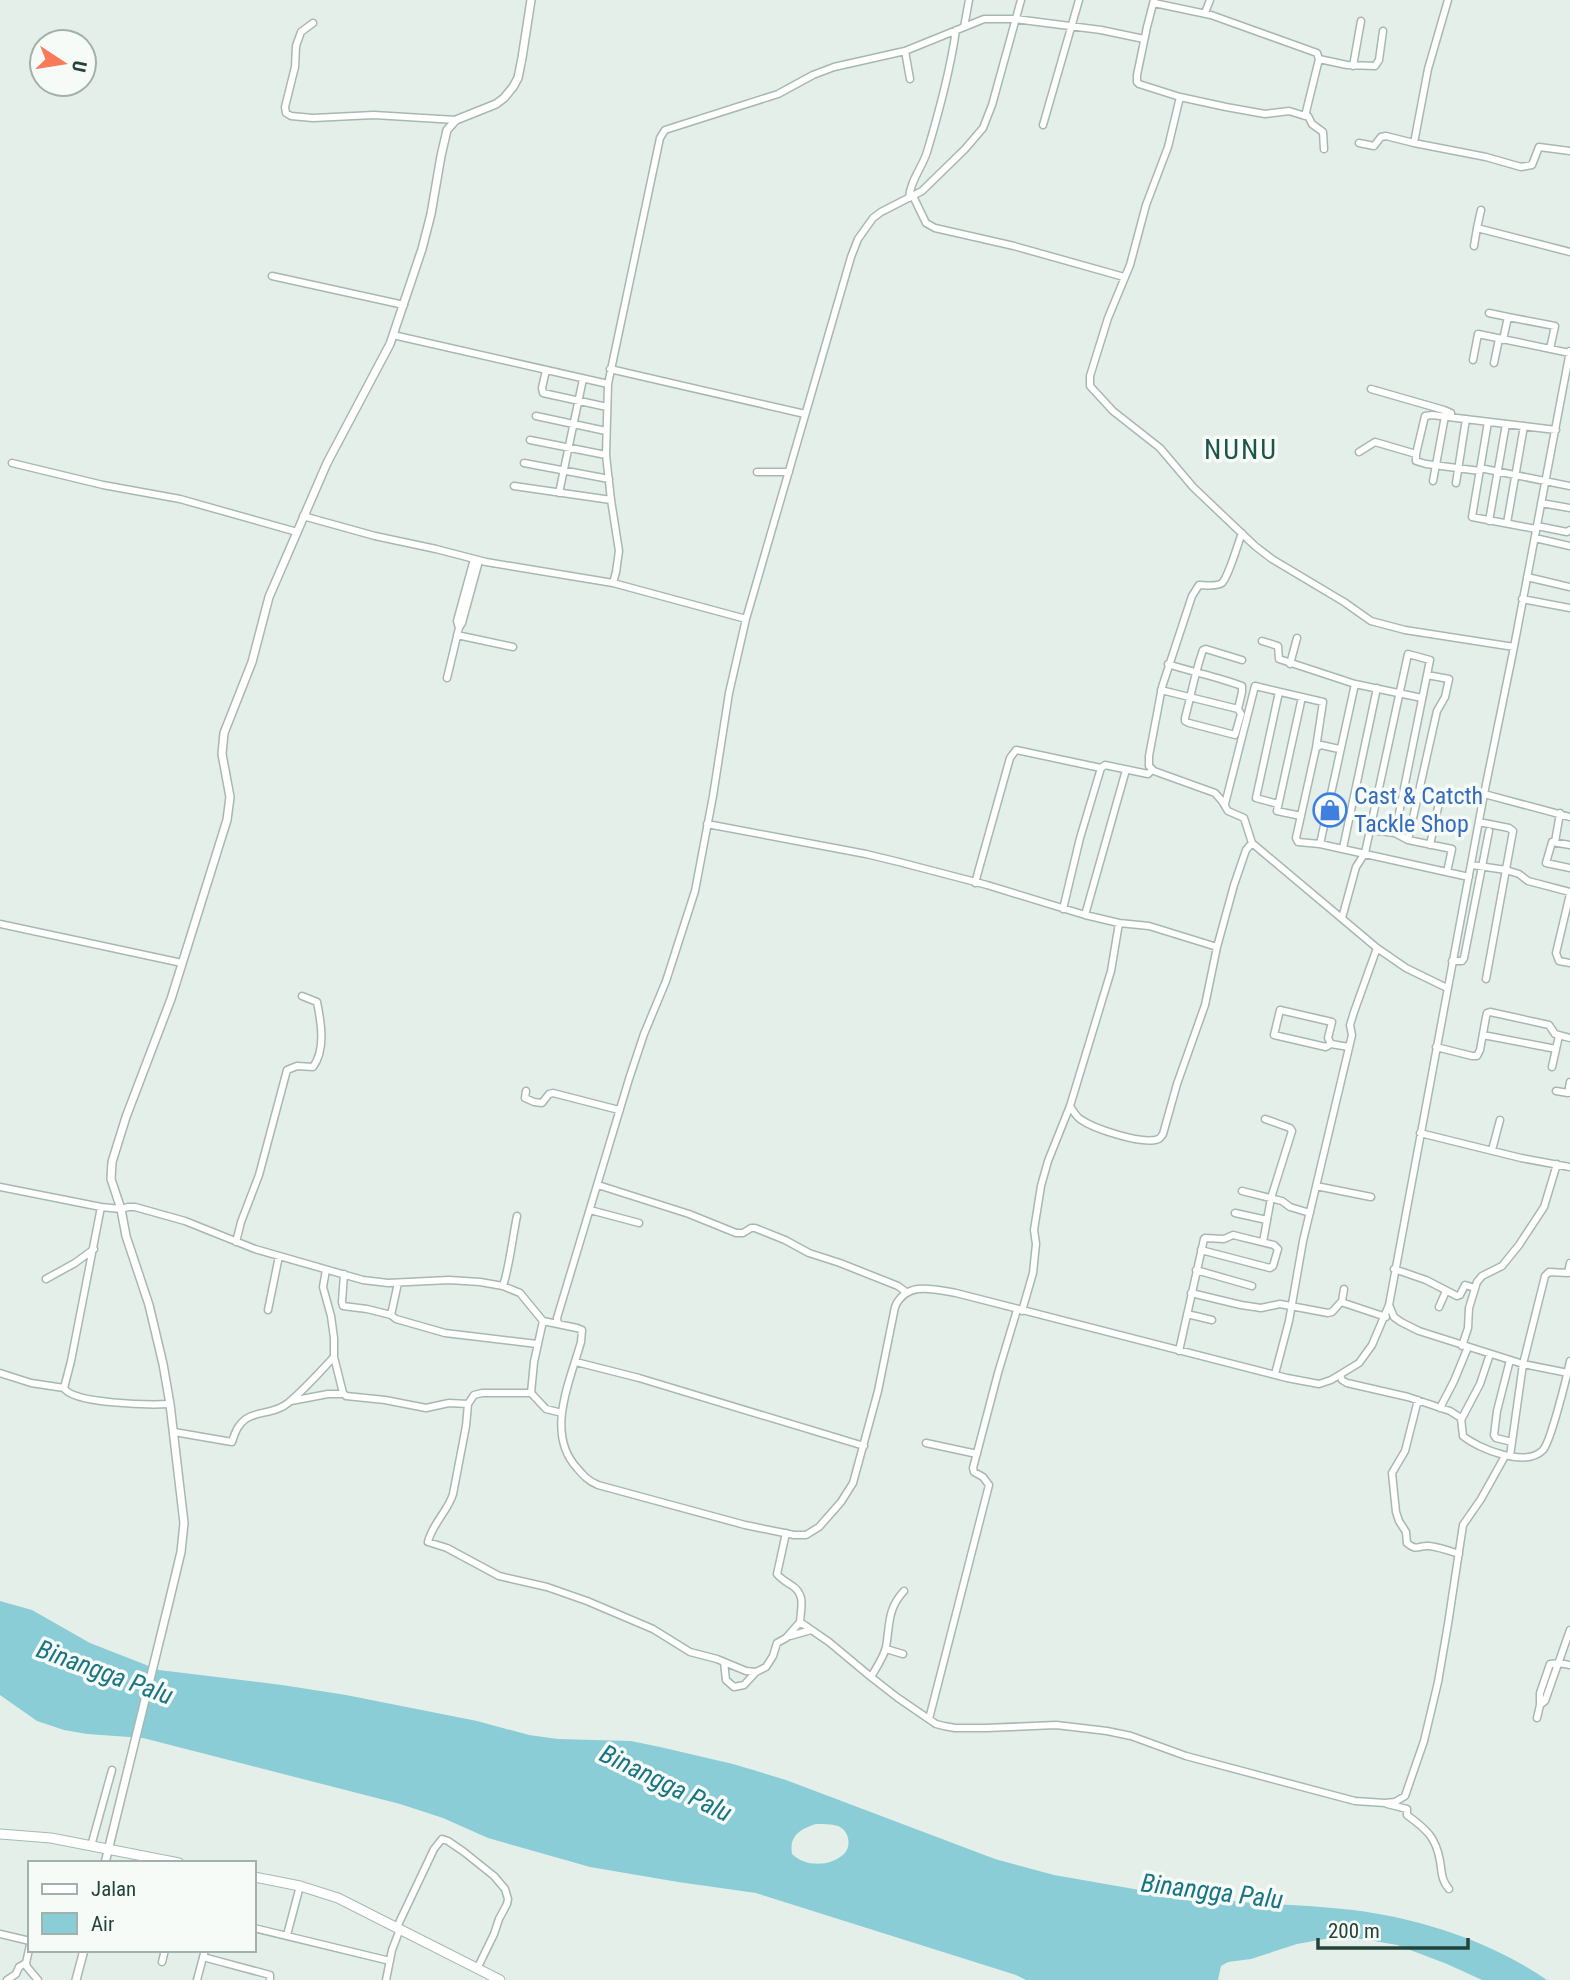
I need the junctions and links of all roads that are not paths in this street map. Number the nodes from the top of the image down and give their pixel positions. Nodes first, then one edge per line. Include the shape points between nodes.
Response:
1 (531, 0) edge
2 (970, 0) edge
3 (1021, 0) edge
4 (1079, 0) edge
5 (1210, 0) edge
6 (1448, 0) edge
7 (1154, 1) edge
8 (1205, 13) junction
9 (1015, 19) junction
10 (1361, 21) dead end
11 (313, 23) dead end
12 (1072, 26) junction
13 (960, 29) junction
14 (1383, 31) dead end
15 (1144, 39) junction
16 (905, 51) junction
17 (1318, 59) junction
18 (1353, 66) junction
19 (910, 79) dead end
20 (1180, 97) junction
21 (1305, 116) junction
22 (456, 121) junction
23 (1043, 125) dead end
24 (1414, 143) junction
25 (1359, 144) dead end
26 (1324, 149) dead end
27 (1570, 151) edge
28 (911, 197) junction
29 (1481, 210) dead end
30 (1477, 228) junction
31 (1474, 246) dead end
32 (1570, 253) edge
33 (272, 276) dead end
34 (1124, 277) junction
35 (404, 305) junction
36 (1489, 313) dead end
37 (1508, 317) junction
38 (393, 335) junction
39 (1501, 339) junction
40 (1550, 349) junction
41 (1570, 352) edge
42 (1473, 360) dead end
43 (1494, 363) dead end
44 (610, 369) junction
45 (546, 370) junction
46 (583, 379) junction
47 (608, 384) junction
48 (1371, 389) dead end
49 (578, 401) junction
50 (607, 407) junction
51 (805, 414) junction
52 (537, 416) dead end
53 (1448, 417) junction
54 (1466, 419) junction
55 (1488, 422) junction
56 (573, 424) junction
57 (1506, 424) junction
58 (1524, 426) junction
59 (606, 430) junction
60 (1556, 430) junction
61 (530, 440) dead end
62 (568, 448) junction
63 (1359, 452) dead end
64 (1416, 454) junction
65 (606, 455) junction
66 (12, 463) dead end
67 (524, 463) dead end
68 (1437, 466) junction
69 (1459, 468) junction
70 (1480, 470) junction
71 (564, 471) junction
72 (1498, 471) junction
73 (757, 472) dead end
74 (789, 472) junction
75 (1516, 474) junction
76 (609, 479) junction
77 (1546, 480) junction
78 (1433, 481) dead end
79 (1456, 484) dead end
80 (513, 486) dead end
81 (1570, 486) edge
82 (559, 493) junction
83 (611, 500) junction
84 (1541, 503) junction
85 (1570, 508) edge
86 (303, 516) junction
87 (1489, 520) junction
88 (1507, 523) junction
89 (1537, 527) junction
90 (1570, 530) edge
91 (297, 532) junction
92 (1242, 533) junction
93 (1535, 538) junction
94 (1570, 545) edge
95 (476, 560) junction
96 (1527, 577) junction
97 (613, 583) junction
98 (1570, 587) edge
99 (1522, 599) junction
100 (1570, 608) edge
101 (746, 619) junction
102 (458, 631) junction
103 (1297, 638) dead end
104 (1262, 641) dead end
105 (513, 647) dead end
106 (1514, 648) junction
107 (1242, 660) dead end
108 (1168, 664) junction
109 (1290, 664) junction
110 (1197, 673) junction
111 (1427, 675) junction
112 (447, 678) dead end
113 (1355, 684) junction
114 (1377, 688) junction
115 (1161, 690) junction
116 (1279, 692) junction
117 (1399, 693) junction
118 (1190, 697) junction
119 (1302, 697) junction
120 (1445, 697) junction
121 (1422, 698) junction
122 (1455, 699) dead end
123 (1238, 709) junction
124 (1316, 748) junction
125 (1339, 749) junction
126 (1101, 768) junction
127 (1126, 770) junction
128 (1152, 770) junction
129 (1484, 794) junction
130 (1440, 798) dead end
131 (1278, 804) junction
132 (1225, 806) junction
133 (1560, 814) junction
134 (1301, 816) junction
135 (1570, 817) edge
136 (1479, 822) junction
137 (707, 824) junction
138 (1370, 830) junction
139 (1489, 831) dead end
140 (1395, 833) junction
141 (1408, 840) junction
142 (1555, 842) junction
143 (1252, 843) junction
144 (1320, 844) junction
145 (1430, 845) junction
146 (1570, 845) edge
147 (1343, 848) junction
148 (1365, 853) junction
149 (1472, 865) junction
150 (1481, 866) junction
151 (1570, 868) edge
152 (1506, 870) junction
153 (1447, 872) junction
154 (1469, 877) junction
155 (975, 883) junction
156 (1570, 893) edge
157 (1063, 909) junction
158 (1085, 915) junction
159 (1342, 918) junction
160 (1119, 923) junction
161 (0, 924) edge
162 (1217, 947) junction
163 (1377, 948) junction
164 (1452, 961) junction
165 (182, 963) junction
166 (1570, 963) edge
167 (1486, 979) dead end
168 (1447, 988) junction
169 (302, 996) dead end
170 (1483, 1034) junction
171 (1559, 1036) junction
172 (1570, 1038) edge
173 (1331, 1044) junction
174 (1349, 1047) junction
175 (1436, 1047) junction
176 (1556, 1049) junction
177 (1552, 1067) dead end
178 (1570, 1082) edge
179 (526, 1091) dead end
180 (1556, 1091) dead end
181 (1569, 1093) edge
182 (1070, 1106) junction
183 (620, 1110) junction
184 (1265, 1119) dead end
185 (1500, 1119) dead end
186 (1420, 1133) junction
187 (1492, 1150) junction
188 (1557, 1164) junction
189 (1570, 1167) edge
190 (598, 1185) junction
191 (0, 1186) edge
192 (1316, 1186) junction
193 (1242, 1191) dead end
194 (1371, 1197) dead end
195 (1271, 1198) junction
196 (101, 1207) junction
197 (121, 1209) junction
198 (590, 1210) junction
199 (1235, 1213) dead end
200 (1310, 1213) junction
201 (517, 1216) dead end
202 (1266, 1220) junction
203 (639, 1223) dead end
204 (236, 1242) junction
205 (1263, 1242) junction
206 (94, 1249) junction
207 (1201, 1250) junction
208 (279, 1256) junction
209 (1570, 1263) edge
210 (1394, 1269) junction
211 (326, 1270) junction
212 (1196, 1270) junction
213 (344, 1275) junction
214 (46, 1279) dead end
215 (398, 1283) junction
216 (503, 1286) junction
217 (1252, 1286) dead end
218 (1475, 1288) junction
219 (1344, 1289) dead end
220 (1446, 1291) junction
221 (906, 1292) junction
222 (1191, 1293) junction
223 (1342, 1301) junction
224 (1389, 1305) junction
225 (1291, 1306) junction
226 (1439, 1307) dead end
227 (268, 1310) dead end
228 (1020, 1310) junction
229 (1187, 1314) junction
230 (391, 1315) junction
231 (1384, 1316) junction
232 (1212, 1320) dead end
233 (543, 1321) junction
234 (1401, 1322) junction
235 (558, 1324) junction
236 (537, 1344) junction
237 (1465, 1346) junction
238 (1179, 1351) junction
239 (1490, 1354) junction
240 (334, 1356) junction
241 (1510, 1360) junction
242 (1570, 1361) edge
243 (576, 1362) junction
244 (1523, 1364) junction
245 (0, 1373) edge
246 (1569, 1373) edge
247 (1275, 1374) junction
248 (1340, 1375) junction
249 (64, 1388) junction
250 (531, 1393) junction
251 (343, 1394) junction
252 (1418, 1400) junction
253 (291, 1401) junction
254 (468, 1404) junction
255 (170, 1405) junction
256 (1440, 1408) junction
257 (562, 1413) junction
258 (1461, 1420) junction
259 (174, 1432) junction
260 (1512, 1442) junction
261 (926, 1443) dead end
262 (864, 1446) junction
263 (977, 1454) junction
264 (1508, 1456) junction
265 (786, 1533) junction
266 (1459, 1554) junction
267 (904, 1591) dead end
268 (800, 1622) junction
269 (811, 1630) junction
270 (1570, 1630) edge
271 (786, 1638) junction
272 (1568, 1639) edge
273 (886, 1649) junction
274 (903, 1654) dead end
275 (724, 1662) junction
276 (1559, 1663) junction
277 (1570, 1665) edge
278 (756, 1672) junction
279 (871, 1677) junction
280 (1537, 1718) dead end
281 (929, 1719) junction
282 (112, 1770) dead end
283 (1385, 1803) junction
284 (0, 1834) edge
285 (91, 1846) junction
286 (108, 1849) junction
287 (105, 1861) edge
288 (169, 1861) edge
289 (256, 1877) edge
290 (300, 1886) junction
291 (1449, 1889) dead end
292 (256, 1928) edge
293 (398, 1928) junction
294 (0, 1934) edge
295 (287, 1934) junction
296 (28, 1942) edge
297 (28, 1952) edge
298 (83, 1952) edge
299 (164, 1952) edge
300 (204, 1954) edge
301 (390, 1961) junction
302 (162, 1962) dead end
303 (26, 1963) junction
304 (477, 1969) junction
305 (7, 1980) edge
306 (37, 1980) edge
307 (76, 1980) edge
308 (197, 1980) edge
309 (270, 1980) edge
310 (386, 1980) edge
311 (500, 1980) edge

1 - 22 street via 513,87 496,104
2 - 13 street
3 - 9 street
4 - 12 street
5 - 8 street
6 - 24 street via 1431,56
7 - 8 street
7 - 15 street
8 - 17 street via 1315,52
9 - 12 street
9 - 13 street via 984,19
9 - 28 street via 983,128 933,181
10 - 18 street
11 - 22 street via 300,32 286,113 313,118 374,115
12 - 15 street
12 - 23 street
13 - 16 street
13 - 28 street
14 - 18 street via 1377,64
15 - 20 street via 1137,82
16 - 19 street
16 - 44 street via 834,68 778,94 665,130
17 - 18 street
17 - 21 street
20 - 21 street via 1256,113 1289,111
20 - 34 street
21 - 26 street via 1323,132
22 - 35 street via 444,138 431,214
24 - 25 street via 1386,136 1374,146
24 - 27 street via 1521,167 1532,165 1539,147
28 - 34 street via 930,226
28 - 51 street via 873,218 858,239
29 - 30 street
30 - 31 street
30 - 32 street
33 - 35 street
34 - 92 street via 1090,386 1160,448
35 - 38 street
36 - 37 street
37 - 39 street
37 - 40 street via 1555,326
38 - 45 street
38 - 86 street
39 - 40 street
39 - 42 street via 1478,334
39 - 43 street
40 - 41 street
41 - 60 street
44 - 47 street
44 - 51 street
45 - 46 street
45 - 49 street via 543,393
46 - 47 street
46 - 49 street
47 - 50 street
48 - 53 street via 1444,410 1451,413
49 - 50 street
49 - 56 street
50 - 59 street
51 - 74 street
52 - 56 street
53 - 54 street
53 - 64 street via 1424,418
53 - 68 street
54 - 55 street
54 - 69 street
55 - 57 street
55 - 70 street
56 - 59 street
56 - 62 street
57 - 58 street
57 - 72 street
58 - 60 street
58 - 75 street
59 - 65 street
60 - 77 street
61 - 62 street
62 - 65 street
62 - 71 street
63 - 64 street via 1375,442
64 - 68 street via 1418,462
65 - 76 street
66 - 91 street via 180,499
67 - 71 street
68 - 69 street
68 - 78 street
69 - 70 street
69 - 79 street
70 - 72 street
70 - 87 street via 1472,516
71 - 76 street
71 - 82 street
72 - 75 street
72 - 87 street
73 - 74 street
74 - 101 street
75 - 77 street
75 - 88 street
76 - 83 street
77 - 81 street
77 - 84 street
80 - 82 street
82 - 83 street
83 - 97 street via 619,544
84 - 85 street
84 - 89 street
86 - 91 street
86 - 95 street
87 - 88 street
88 - 89 street
89 - 90 street
89 - 93 street
91 - 165 street via 269,597 252,662 224,733 229,808
92 - 106 street via 1272,559 1371,621
92 - 108 street via 1222,583 1196,587
93 - 94 street
93 - 96 street
95 - 97 street
95 - 102 street
96 - 98 street
96 - 99 street
97 - 101 street
99 - 100 street
99 - 106 street
101 - 137 street
102 - 105 street
102 - 112 street
103 - 109 street
104 - 109 street via 1278,646 1279,659
106 - 129 street
107 - 110 street via 1204,649
108 - 110 street
108 - 115 street
109 - 113 street
110 - 118 street
110 - 123 street via 1241,686
111 - 117 street via 1430,660 1408,654
111 - 120 street via 1450,676
111 - 121 street
113 - 114 street
113 - 125 street
114 - 117 street
114 - 147 street
115 - 118 street
115 - 128 street via 1148,761
116 - 119 street
116 - 131 street via 1256,798
116 - 132 street via 1255,686
117 - 121 street
117 - 138 street
118 - 123 street
118 - 123 street via 1186,722 1235,735 1241,714
119 - 124 street via 1324,704
119 - 131 street
120 - 122 street
120 - 141 street via 1437,711
121 - 140 street
124 - 125 street
124 - 134 street
125 - 144 street
126 - 127 street
126 - 155 street via 1016,750
126 - 157 street
127 - 128 street via 1148,774
127 - 158 street
128 - 132 street via 1215,793
129 - 133 street
129 - 136 street
130 - 145 street
131 - 134 street via 1277,811
132 - 143 street via 1244,818
133 - 135 street
133 - 142 street
134 - 144 street via 1296,840
136 - 149 street
136 - 152 street via 1512,830
137 - 155 street via 866,854
137 - 183 street via 687,918
138 - 140 street
138 - 148 street
139 - 150 street
140 - 141 street
141 - 145 street
142 - 146 street
142 - 151 street via 1551,842 1546,863
143 - 159 street
143 - 162 street via 1242,858
144 - 147 street
145 - 153 street via 1452,849
147 - 148 street
148 - 153 street
148 - 159 street via 1356,867
149 - 150 street
149 - 154 street
150 - 152 street
150 - 164 street via 1464,958
152 - 156 street
152 - 167 street
153 - 154 street
154 - 164 street
155 - 157 street
156 - 166 street via 1556,953 1559,961
157 - 158 street
158 - 160 street
159 - 163 street
160 - 162 street via 1149,926
160 - 182 street via 1111,971
161 - 165 street
162 - 182 street via 1205,1005 1161,1137 1151,1141 1113,1134 1084,1122
163 - 168 street
163 - 174 street via 1350,1025
164 - 168 street
165 - 197 street via 111,1162 111,1179
168 - 175 street
169 - 204 street via 317,1002 322,1020 316,1064 287,1070
170 - 171 street via 1490,1012 1549,1025
170 - 175 street via 1475,1056
170 - 176 street
171 - 172 street
171 - 176 street
173 - 173 street via 1274,1035 1280,1010 1332,1022
173 - 174 street
174 - 192 street
175 - 186 street
176 - 177 street
178 - 181 street
179 - 183 street via 525,1098 538,1103 553,1093
180 - 181 street
182 - 228 street via 1041,1186 1033,1273
183 - 190 street
184 - 195 street via 1292,1131
185 - 187 street
186 - 187 street
186 - 210 street
187 - 188 street
188 - 189 street
188 - 218 street via 1544,1207 1519,1245 1507,1262 1482,1276
190 - 198 street
190 - 221 street via 736,1233 759,1230
191 - 196 street
192 - 194 street
192 - 200 street
193 - 195 street
195 - 200 street
195 - 202 street
196 - 197 street
196 - 206 street
197 - 204 street via 135,1207 174,1218
197 - 255 street via 155,1327
198 - 203 street
198 - 235 street
199 - 202 street
200 - 225 street
201 - 216 street
202 - 205 street
204 - 208 street
205 - 207 street via 1206,1237
205 - 207 street via 1277,1247 1272,1268
206 - 214 street
206 - 249 street
207 - 212 street
208 - 211 street
208 - 227 street
209 - 244 street via 1568,1273 1546,1273
210 - 220 street
210 - 224 street
211 - 213 street
211 - 240 street via 323,1294 331,1316
212 - 217 street
212 - 222 street
213 - 215 street
213 - 230 street via 343,1306
215 - 216 street via 449,1280
215 - 230 street
216 - 233 street via 520,1293
218 - 220 street via 1465,1286 1458,1296
218 - 237 street
219 - 223 street
220 - 226 street
221 - 228 street via 936,1289
221 - 262 street via 895,1307
222 - 225 street via 1261,1308
222 - 229 street
223 - 225 street via 1331,1312
223 - 231 street
224 - 231 street
224 - 234 street
225 - 247 street
228 - 238 street
228 - 263 street
229 - 232 street
229 - 238 street
230 - 236 street via 445,1333
231 - 234 street
231 - 248 street via 1366,1355
233 - 235 street
233 - 236 street
234 - 237 street
235 - 243 street via 582,1330
236 - 250 street
237 - 239 street
237 - 256 street
238 - 247 street
239 - 241 street
239 - 258 street
240 - 251 street
240 - 253 street
241 - 244 street
241 - 260 street via 1494,1435
242 - 246 street
243 - 257 street
243 - 262 street
244 - 246 street
244 - 260 street
245 - 249 street
246 - 264 street via 1545,1448 1537,1455
247 - 248 street via 1319,1384
248 - 252 street via 1347,1383
249 - 255 street via 70,1395 92,1399
250 - 254 street via 482,1393
250 - 257 street via 546,1409
251 - 253 street
251 - 254 street via 426,1408
252 - 256 street
252 - 266 street via 1405,1451 1391,1473 1395,1511 1409,1546
253 - 259 street via 245,1419 232,1441
254 - 275 street via 451,1501 428,1542 499,1576 587,1601 653,1629 690,1652
255 - 259 street
256 - 258 street
257 - 265 street via 560,1429 567,1457 591,1482
258 - 264 street via 1464,1438
259 - 286 street via 183,1534
260 - 264 street
261 - 263 street
262 - 265 street via 853,1483 835,1510 810,1533
263 - 281 street via 974,1472 989,1485
264 - 266 street via 1463,1525
265 - 268 street via 777,1574 798,1589
266 - 283 street via 1424,1741 1405,1796
267 - 273 street via 893,1605
268 - 269 street
268 - 271 street
269 - 271 street
269 - 279 street
270 - 272 street
271 - 278 street via 778,1643 766,1667
272 - 276 street
273 - 274 street
273 - 279 street
275 - 278 street
275 - 278 street via 726,1681 734,1687 744,1685
276 - 277 street
276 - 280 street via 1549,1664
279 - 281 street
281 - 283 street via 955,1728 1056,1725 1107,1731 1269,1779 1355,1801
282 - 285 street
283 - 291 street via 1407,1809 1407,1815 1427,1829
284 - 285 main road
285 - 286 main road
286 - 287 street
286 - 288 main road
289 - 290 main road
290 - 293 main road via 338,1898
290 - 295 street
292 - 295 street
293 - 301 street
293 - 304 main road
293 - 304 street via 434,1849 442,1839 448,1841 499,1881 508,1899
294 - 296 street
295 - 301 street
297 - 303 street
298 - 307 street
299 - 302 street
300 - 308 street
300 - 309 street via 270,1975
301 - 310 street
303 - 305 street
303 - 306 street
304 - 311 main road

